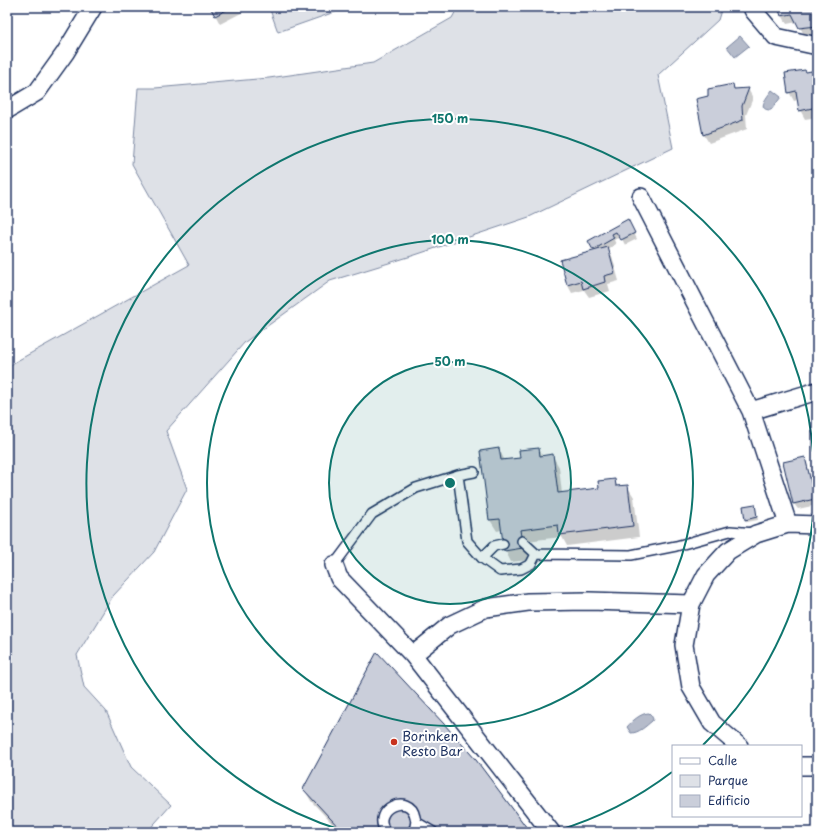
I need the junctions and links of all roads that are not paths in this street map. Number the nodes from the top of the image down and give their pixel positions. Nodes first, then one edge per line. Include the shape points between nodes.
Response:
1 (93, 7) edge
2 (753, 7) edge
3 (817, 45) edge
4 (7, 110) edge
5 (641, 197) dead end
6 (817, 391) edge
7 (751, 411) junction
8 (474, 472) dead end
9 (458, 475) junction
10 (788, 524) junction
11 (817, 525) edge
12 (756, 534) junction
13 (522, 541) dead end
14 (503, 544) dead end
15 (536, 554) junction
16 (482, 558) junction
17 (334, 565) joint
18 (691, 604) junction
19 (413, 655) junction
20 (738, 745) edge
21 (802, 766) edge
22 (817, 766) edge
23 (416, 822) junction
24 (382, 830) edge
25 (547, 831) edge
26 (412, 832) edge
27 (433, 832) edge

1 - 4 street via 37,92
2 - 3 street via 776,37
5 - 7 street
6 - 7 street
7 - 10 street
8 - 9 lane
9 - 16 lane via 467,541
9 - 17 lane via 416,488 372,514
10 - 11 street
10 - 12 street
12 - 15 lane via 730,531 631,555
12 - 18 street via 728,551 706,575
13 - 15 lane
14 - 16 lane via 494,546
15 - 16 lane via 531,564 521,569 500,571
17 - 19 street via 339,578
18 - 19 street via 528,602 486,608 450,625
18 - 20 street via 684,645 691,687 712,723
19 - 25 street
21 - 22 street
23 - 24 lane via 409,807 400,804 385,812
23 - 26 lane
23 - 27 lane

